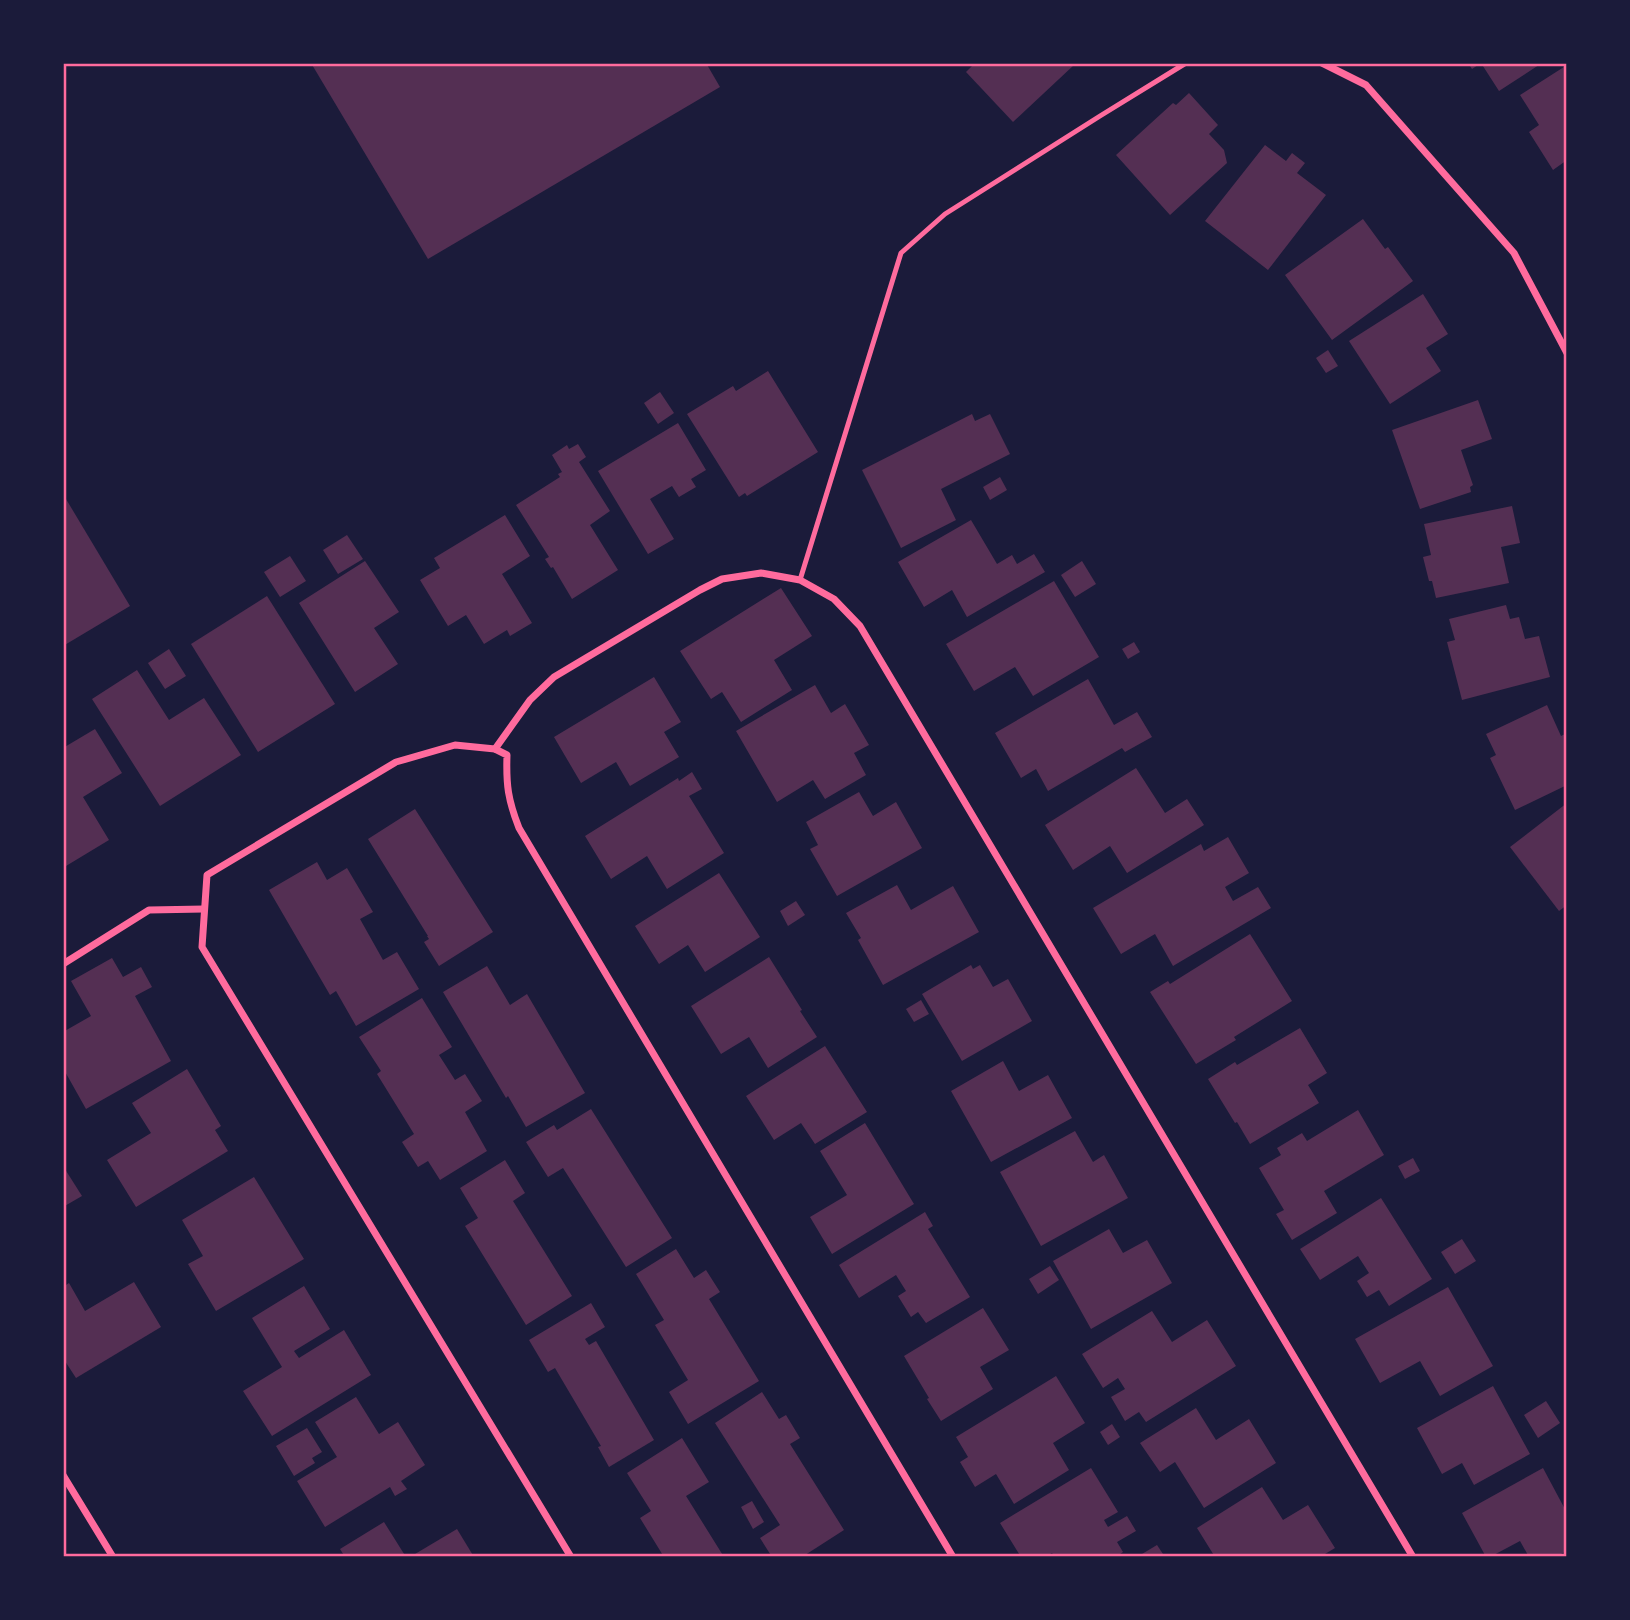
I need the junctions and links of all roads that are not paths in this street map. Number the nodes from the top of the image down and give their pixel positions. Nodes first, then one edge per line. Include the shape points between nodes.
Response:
1 (1186, 63) edge
2 (1322, 63) edge
3 (1567, 353) edge
4 (800, 580) junction
5 (495, 749) junction
6 (204, 909) junction
7 (63, 964) edge
8 (63, 1475) edge
9 (113, 1557) edge
10 (571, 1557) edge
11 (953, 1557) edge
12 (1413, 1557) edge

1 - 4 lane via 945,214 901,253
2 - 3 street via 1366,85 1514,253
4 - 5 street via 761,573 722,579 700,590 554,677 530,700
4 - 12 street via 834,599 860,626
5 - 6 street via 455,745 396,762 207,875
5 - 11 street via 507,755 506,782 519,828
6 - 7 street via 149,910
6 - 10 street via 202,947
8 - 9 street

